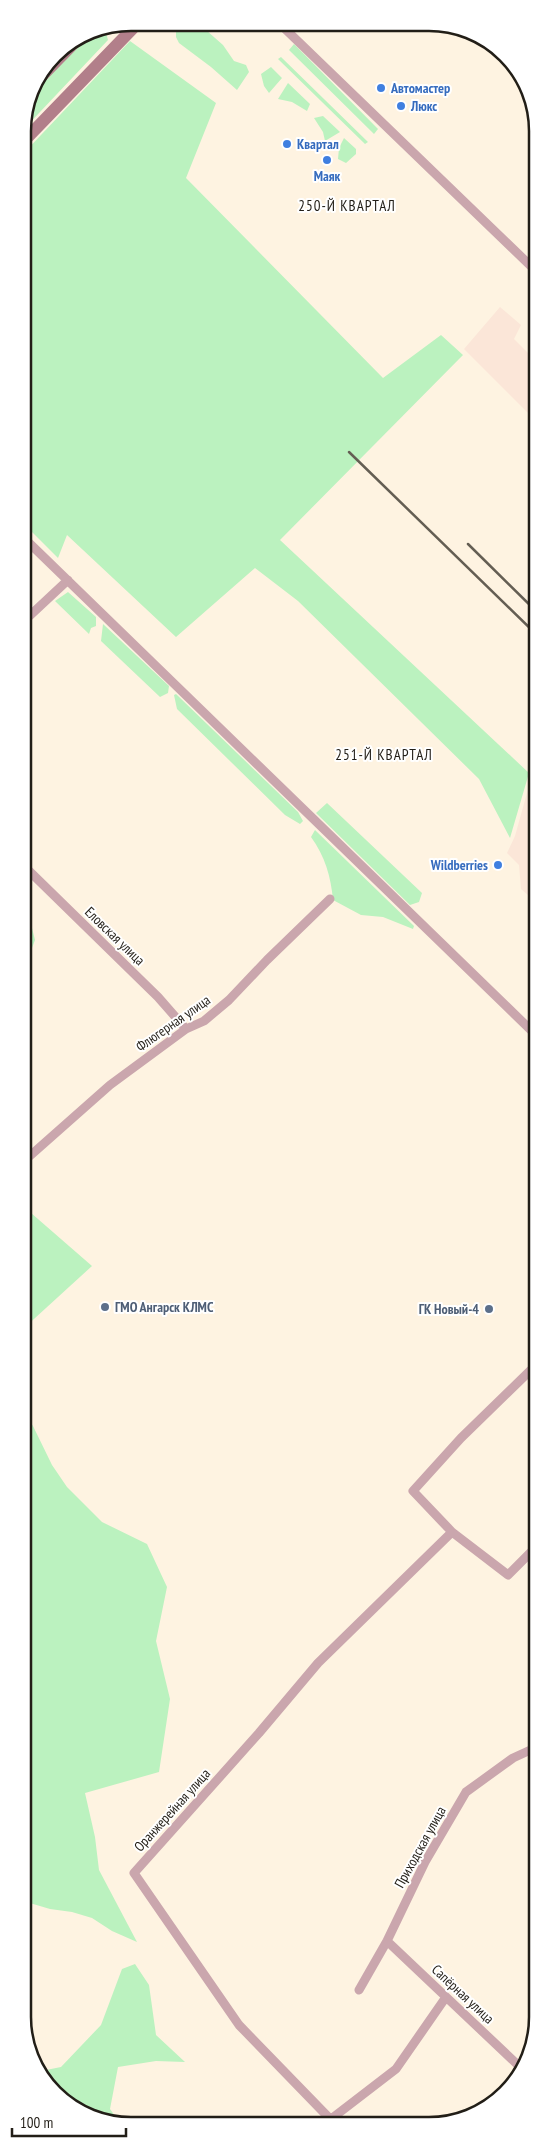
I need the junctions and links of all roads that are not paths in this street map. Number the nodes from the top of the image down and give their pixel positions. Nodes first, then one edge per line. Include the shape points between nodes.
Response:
1 (124, 31) edge
2 (286, 31) edge
3 (31, 133) edge
4 (529, 264) edge
5 (31, 545) edge
6 (68, 580) junction
7 (31, 615) edge
8 (31, 873) edge
9 (330, 899) dead end
10 (529, 1028) edge
11 (186, 1029) junction
12 (31, 1155) edge
13 (529, 1372) edge
14 (452, 1532) junction
15 (529, 1554) edge
16 (529, 1751) edge
17 (387, 1941) junction
18 (359, 1990) dead end
19 (446, 1997) junction
20 (517, 2064) edge
21 (328, 2117) edge
22 (339, 2117) edge

1 - 3 main road
2 - 4 street
5 - 6 street
6 - 7 street
6 - 10 street
8 - 11 street, Еловская улица via 158,997
9 - 11 street, Флюгерная улица via 229,1000 204,1021
11 - 12 street, Флюгерная улица via 110,1085
13 - 14 street via 461,1438 413,1491
14 - 15 street via 508,1575
14 - 21 street, Оранжерейная улица via 318,1663 134,1873 240,2025
16 - 17 street, Приходская улица via 513,1758 466,1792 425,1862
17 - 18 street, Приходская улица
17 - 19 street, Сапёрная улица
19 - 20 street, Сапёрная улица
19 - 22 street via 396,2069

